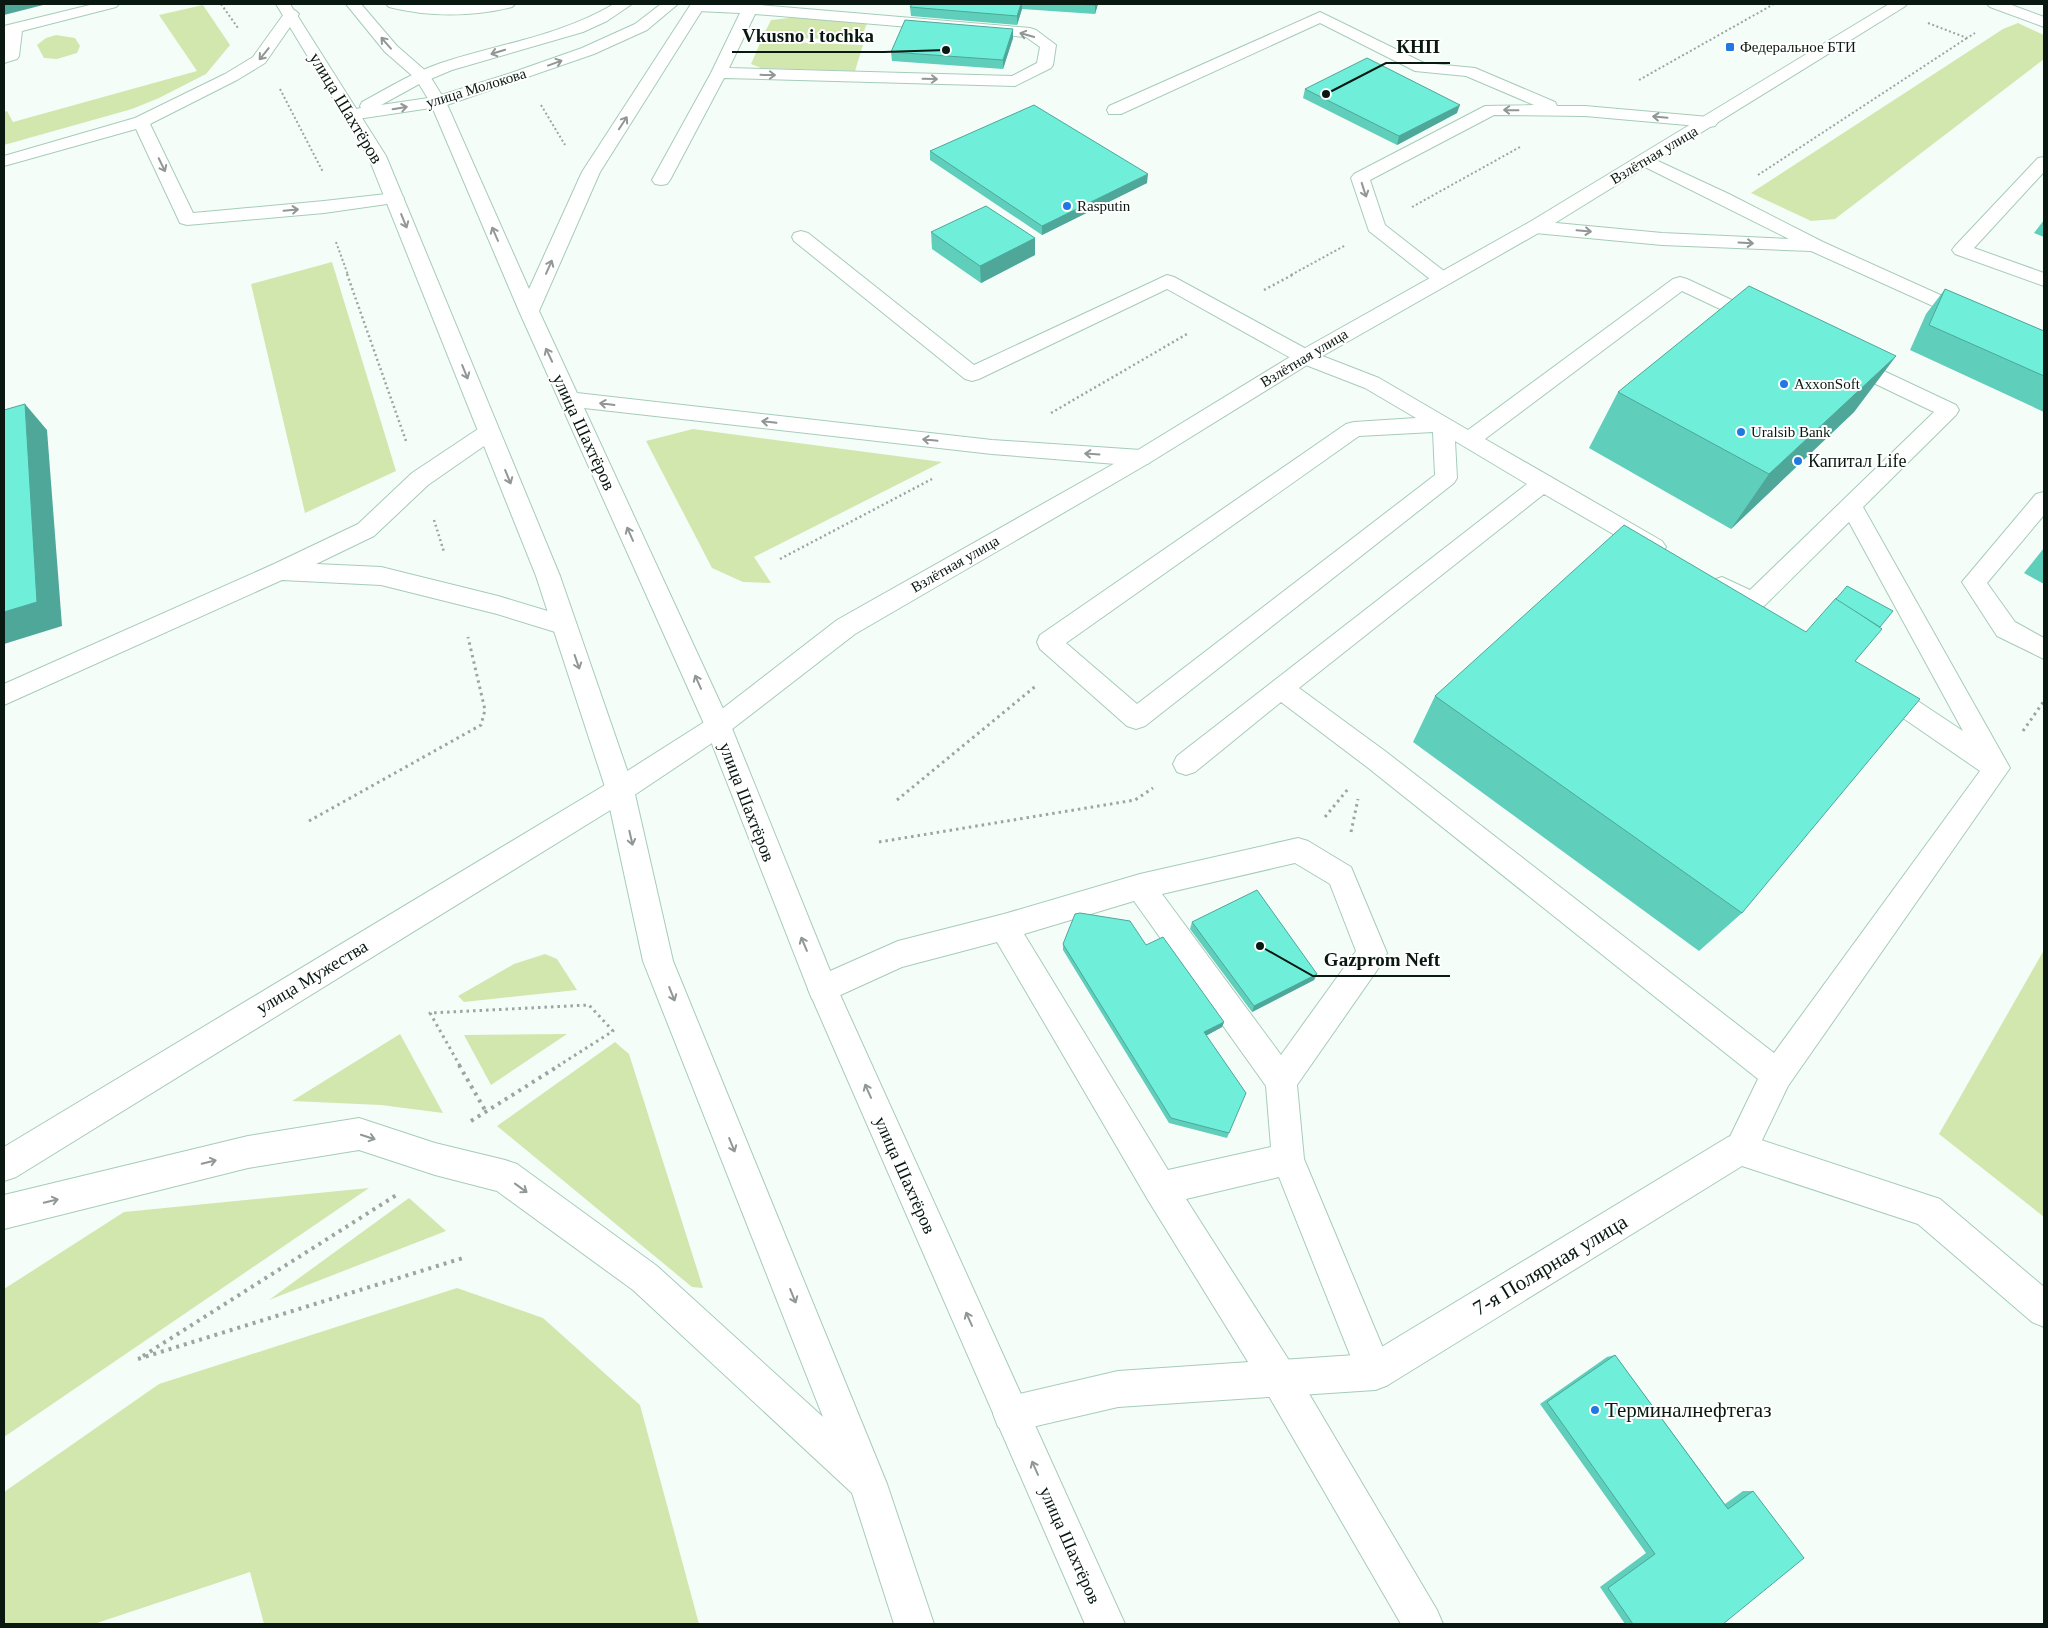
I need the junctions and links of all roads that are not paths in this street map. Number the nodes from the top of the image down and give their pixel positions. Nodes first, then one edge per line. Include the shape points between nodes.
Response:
1 (111, 4) edge
2 (353, 4) edge
3 (394, 4) edge
4 (507, 4) edge
5 (624, 4) edge
6 (670, 4) edge
7 (1899, 4) edge
8 (1995, 4) edge
9 (698, 5) edge
10 (752, 6) edge
11 (75, 8) edge
12 (287, 9) edge
13 (2044, 22) edge
14 (9, 30) edge
15 (4, 58) edge
16 (719, 73) junction
17 (422, 76) junction
18 (438, 102) junction
19 (1115, 110) dead end
20 (1560, 111) junction
21 (352, 116) junction
22 (141, 122) junction
23 (1709, 122) junction
24 (1645, 160) junction
25 (4, 162) edge
26 (2044, 162) edge
27 (661, 180) dead end
28 (395, 198) junction
29 (1535, 227) junction
30 (801, 237) dead end
31 (1816, 246) junction
32 (1442, 279) junction
33 (2044, 280) edge
34 (529, 311) junction
35 (1992, 325) edge
36 (1778, 330) edge
37 (1823, 351) edge
38 (1305, 357) junction
39 (569, 399) junction
40 (1443, 424) junction
41 (489, 432) junction
42 (1469, 440) junction
43 (1140, 458) junction
44 (1543, 483) junction
45 (2044, 500) edge
46 (1851, 505) junction
47 (1668, 555) edge
48 (279, 571) junction
49 (1702, 574) edge
50 (566, 626) junction
51 (2044, 650) edge
52 (1858, 675) edge
53 (1282, 688) junction
54 (4, 695) edge
55 (718, 726) junction
56 (1186, 764) road end
57 (1997, 768) junction
58 (620, 790) junction
59 (1140, 887) junction
60 (1004, 927) junction
61 (823, 989) junction
62 (1777, 1075) junction
63 (1282, 1081) junction
64 (1740, 1149) junction
65 (1288, 1159) junction
66 (4, 1165) edge
67 (1160, 1188) junction
68 (4, 1212) edge
69 (2044, 1310) edge
70 (1375, 1372) junction
71 (1279, 1378) junction
72 (1011, 1414) junction
73 (868, 1484) junction
74 (914, 1624) edge
75 (1105, 1624) edge
76 (1423, 1624) edge

1 - 11 main road
17 -> 2 main road, улица Шахтёров
3 - 4 main road via 444,9
5 -> 17 main road, улица Молокова via 568,31
18 -> 6 main road, улица Молокова via 588,51 641,27
7 - 23 main road, Взлётная улица
8 - 13 main road
9 - 10 main road
34 -> 9 main road via 591,172
10 - 16 main road
16 -> 10 main road via 1014,81 1045,65 1048,45 1030,33
11 - 14 main road
12 - 21 main road, улица Шахтёров
12 -> 22 main road via 259,60
14 - 15 main road via 11,56
16 - 27 main road
17 - 18 main road, улица Шахтёров
17 - 21 main road, улица Молокова
21 -> 18 main road, улица Молокова
34 -> 18 main road, улица Шахтёров
19 - 20 main road via 1320,17 1422,68 1469,71
23 -> 20 main road
20 -> 32 main road via 1491,110 1360,178 1376,227
21 - 28 main road, улица Шахтёров via 377,156
22 - 25 main road
22 -> 28 main road via 187,218 324,208
23 - 24 main road, Взлётная улица
24 - 29 main road, Взлётная улица
24 - 31 main road
26 - 33 main road via 1962,250
28 -> 41 main road, улица Шахтёров
29 -> 31 main road via 1662,239
29 - 32 main road, Взлётная улица
30 - 38 main road via 972,374 1167,281
31 - 35 main road
32 - 38 main road, Взлётная улица
39 -> 34 main road, улица Шахтёров
36 - 42 main road via 1680,283
37 - 46 main road via 1948,410
38 - 40 main road via 1372,383
38 - 43 main road, Взлётная улица
43 -> 39 main road via 992,447
55 -> 39 main road, улица Шахтёров
40 - 40 main road via 1354,429 1049,642 1136,719 1446,478
40 - 42 main road
41 - 48 main road via 420,479 366,530
41 -> 50 main road, улица Шахтёров
42 - 44 main road
43 - 55 main road, Взлётная улица via 846,626
44 - 47 main road
44 - 53 main road
45 - 51 main road via 1974,582 2006,629
46 - 49 main road via 1760,609
46 - 57 main road
48 - 50 main road via 381,576
48 - 54 main road
50 -> 58 main road, улица Шахтёров
52 - 57 main road
53 - 56 main road
53 - 62 main road via 1370,764
55 - 58 main road, Взлётная улица
61 -> 55 main road, улица Шахтёров
57 - 62 main road
58 - 66 main road, улица Мужества
58 -> 73 main road, улица Шахтёров via 658,962
59 - 60 main road
59 - 63 main road
59 - 63 main road via 1298,850 1341,876 1372,953
60 - 61 main road via 898,955
60 - 67 main road
72 -> 61 main road, улица Шахтёров
62 - 64 main road
63 - 65 main road
64 - 69 main road via 1928,1211
64 - 70 main road, 7-я Полярная улица
65 - 67 main road
65 - 70 main road
67 - 71 main road
68 -> 73 main road via 248,1152 359,1134 505,1176 645,1278
70 - 71 main road, 7-я Полярная улица
71 - 72 main road, 7-я Полярная улица via 1118,1389
71 - 76 main road
75 -> 72 main road, улица Шахтёров
73 - 74 main road, улица Шахтёров

